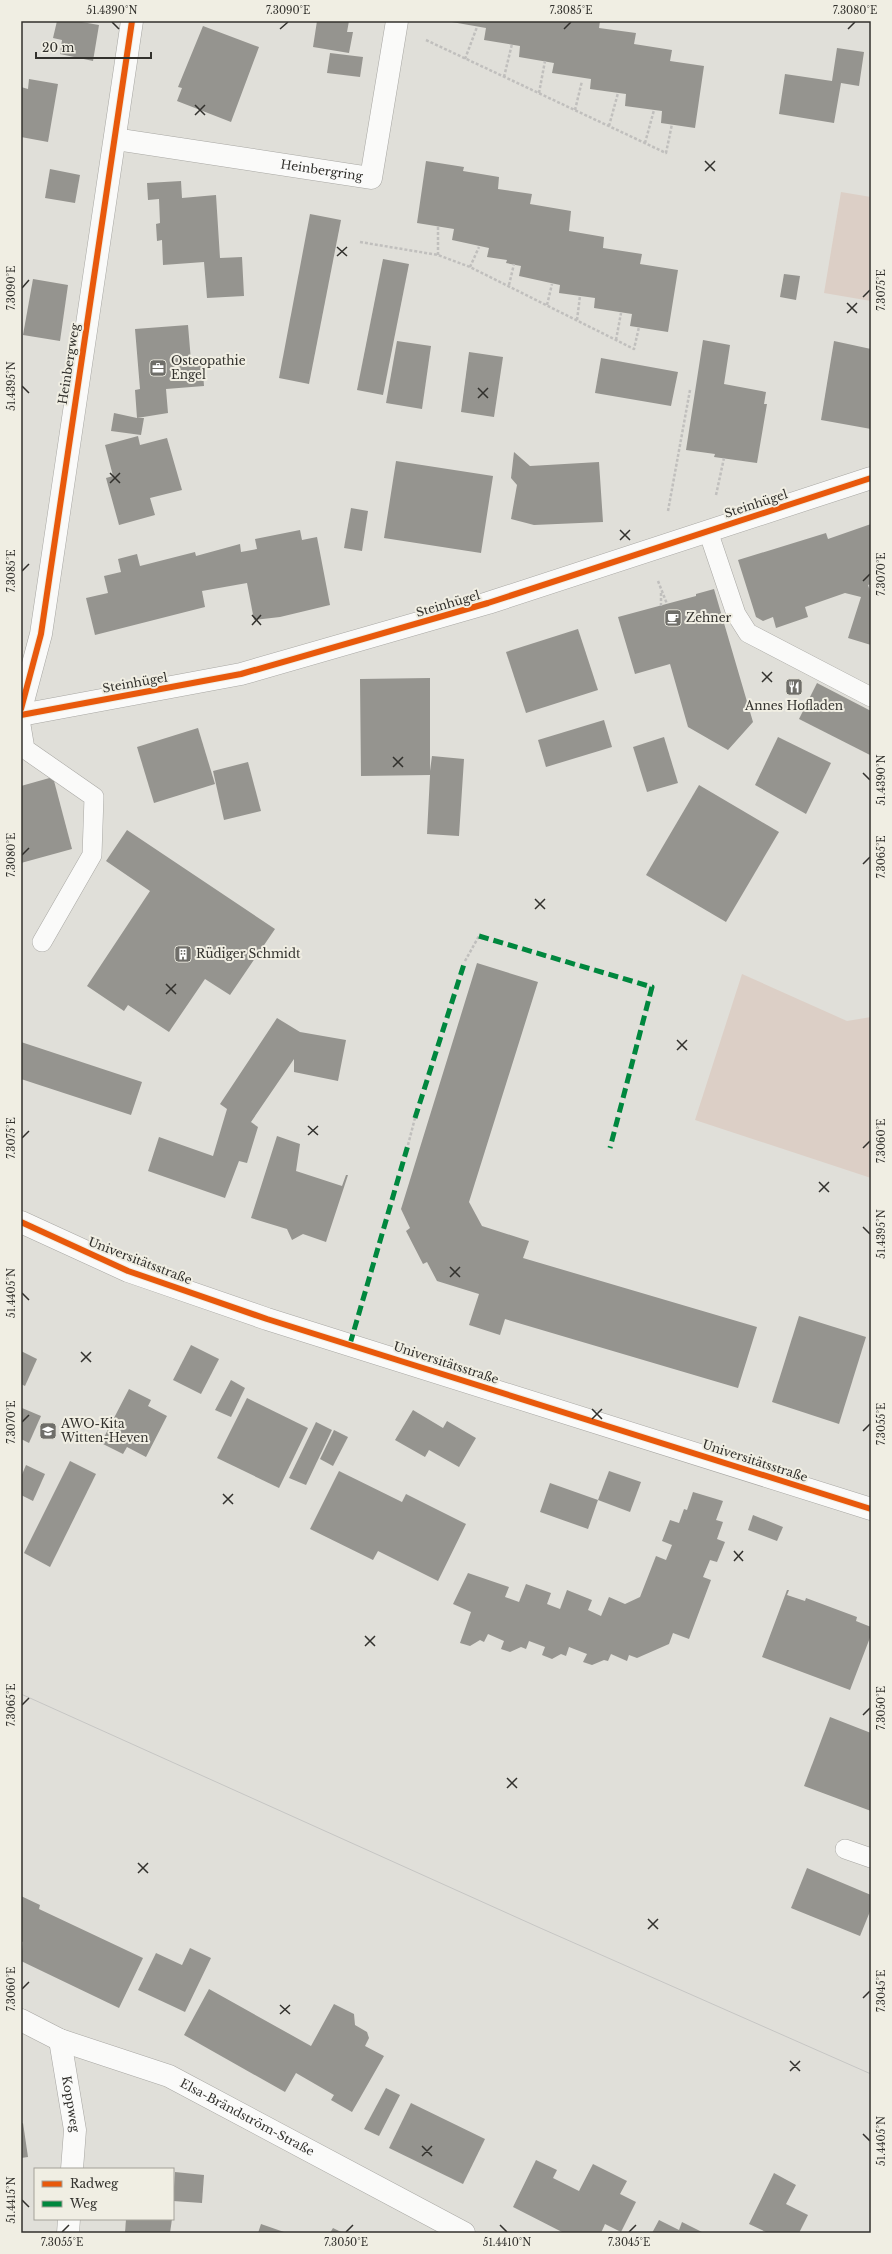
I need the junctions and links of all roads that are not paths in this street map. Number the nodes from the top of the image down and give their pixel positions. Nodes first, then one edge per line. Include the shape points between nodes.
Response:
1 (132, 21) edge
2 (397, 24) edge
3 (115, 139) junction
4 (871, 478) edge
5 (708, 531) junction
6 (871, 697) edge
7 (21, 708) edge
8 (21, 715) edge
9 (21, 726) edge
10 (42, 942) dead end
11 (21, 1222) edge
12 (871, 1509) edge
13 (845, 1849) dead end
14 (871, 1858) edge
15 (21, 2020) edge
16 (60, 2040) junction
17 (72, 2168) edge
18 (69, 2220) edge
19 (68, 2233) edge
20 (464, 2233) edge

1 - 3 street, Heinbergweg
2 - 3 street, Heinbergring via 371,178
3 - 7 street, Heinbergweg via 72,411 41,634
4 - 5 street, Steinhügel
5 - 6 lane via 736,614 748,633
5 - 8 street, Steinhügel via 488,603 241,674
9 - 10 lane via 25,749 94,797 92,855
11 - 12 street, Universitätsstraße via 128,1271 267,1319
13 - 14 lane
15 - 16 street, Elsa-Brändström-Straße
16 - 17 street, Koppweg via 75,2130
16 - 20 street, Elsa-Brändström-Straße via 168,2076
18 - 19 street

